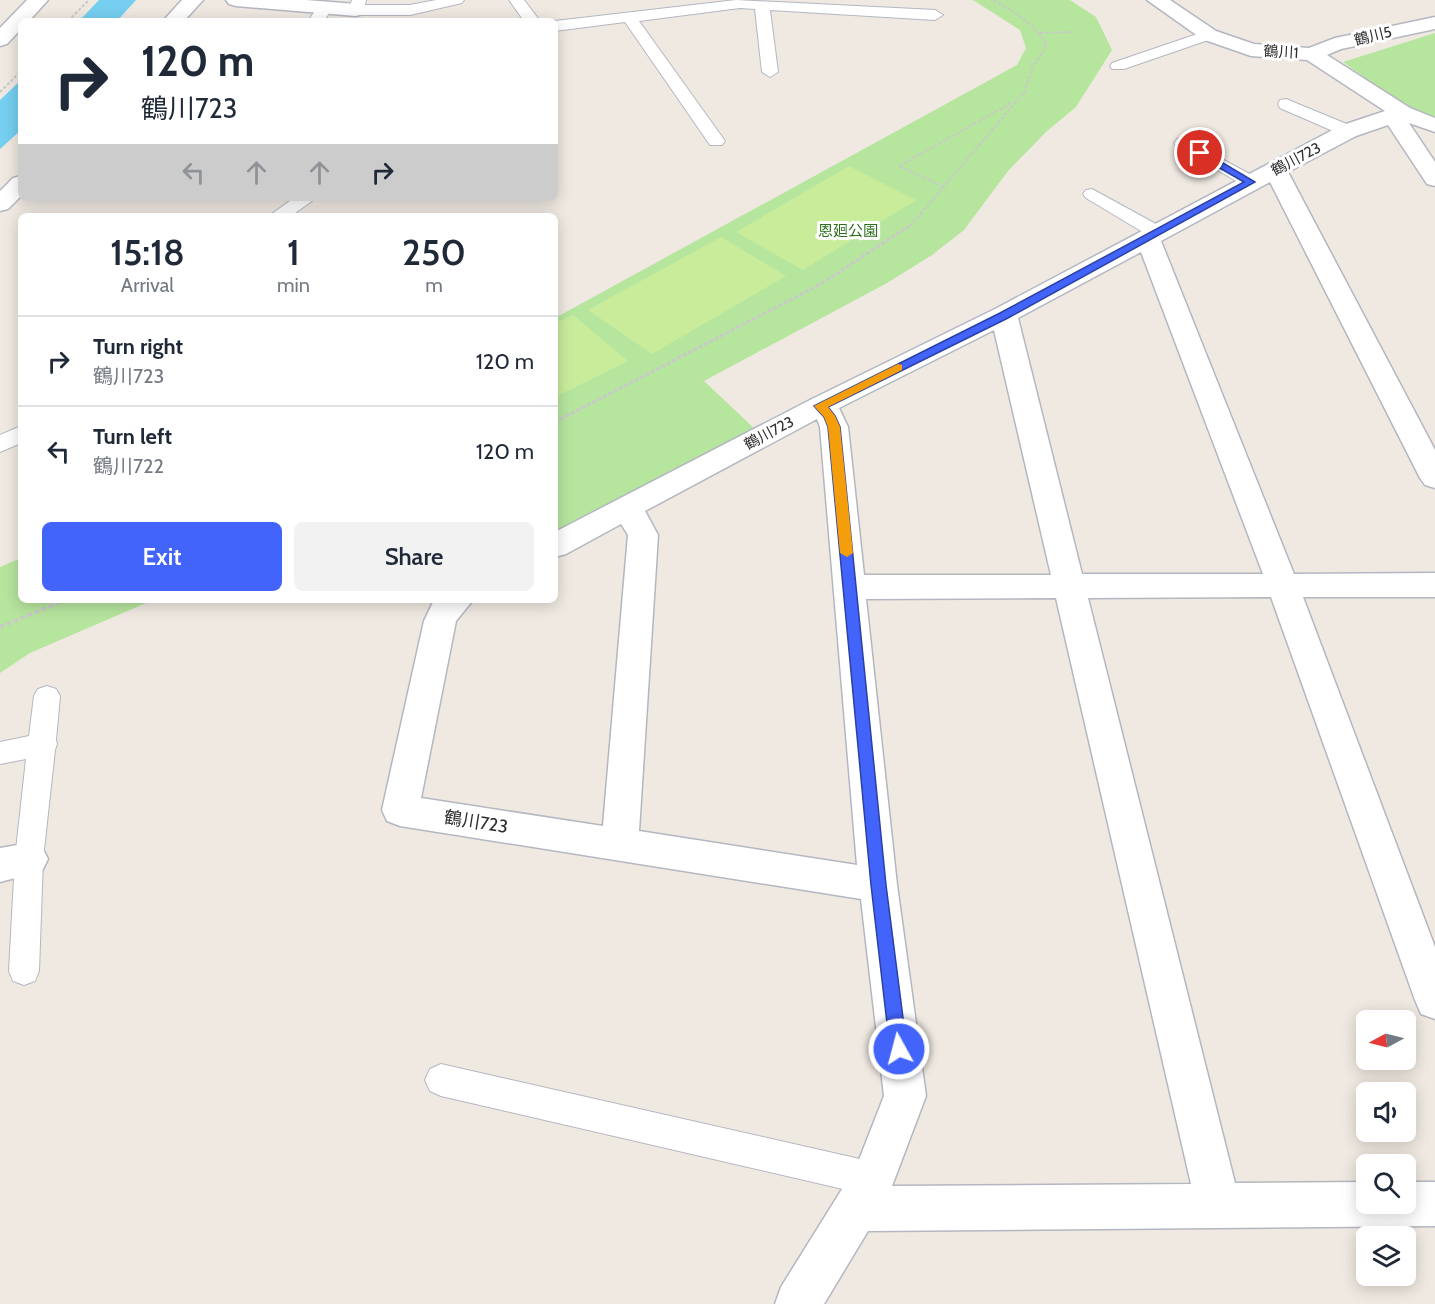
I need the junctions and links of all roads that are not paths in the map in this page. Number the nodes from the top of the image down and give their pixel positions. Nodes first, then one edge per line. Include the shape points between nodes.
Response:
1 (38, 0) edge
2 (193, 0) edge
3 (236, 0) edge
4 (457, 0) edge
5 (516, 0) edge
6 (1157, 0) edge
7 (357, 5) edge
8 (762, 5) junction
9 (320, 14) edge
10 (934, 15) dead end
11 (628, 16) junction
12 (21, 18) edge
13 (176, 18) edge
14 (530, 18) edge
15 (18, 21) edge
16 (1435, 23) edge
17 (558, 26) edge
18 (1209, 35) junction
19 (0, 40) edge
20 (1312, 54) junction
21 (1118, 66) dead end
22 (770, 72) dead end
23 (1286, 104) dead end
24 (1398, 115) junction
25 (1435, 125) edge
26 (1348, 131) junction
27 (716, 141) dead end
28 (1183, 143) dead end
29 (1276, 170) junction
30 (1435, 179) edge
31 (1251, 182) junction
32 (18, 186) edge
33 (1092, 194) dead end
34 (303, 201) edge
35 (0, 204) edge
36 (283, 213) edge
37 (1153, 236) junction
38 (1004, 315) junction
39 (820, 406) junction
40 (18, 435) edge
41 (0, 445) edge
42 (1435, 478) edge
43 (623, 509) junction
44 (558, 544) edge
45 (1435, 585) edge
46 (1069, 586) junction
47 (1283, 586) junction
48 (850, 587) junction
49 (453, 603) edge
50 (47, 696) dead end
51 (44, 744) junction
52 (0, 753) edge
53 (620, 844) junction
54 (15, 862) edge
55 (878, 885) junction
56 (24, 971) dead end
57 (1435, 1000) edge
58 (441, 1080) dead end
59 (865, 1194) junction
60 (1435, 1204) edge
61 (1218, 1205) junction
62 (798, 1304) edge

1 - 12 street
2 - 13 street
3 - 9 street
4 - 7 lane via 410,10
5 - 14 lane
6 - 18 street, 鶴川1
7 - 9 street
8 - 10 lane
8 - 11 lane
8 - 22 lane
11 - 17 lane
11 - 27 lane
15 - 19 street
16 - 20 street, 鶴川5 via 1335,44
18 - 20 street, 鶴川1 via 1251,50
18 - 21 lane
20 - 24 street, 鶴川1
23 - 26 lane
24 - 25 street, 鶴川1
24 - 26 street, 鶴川723
24 - 30 street
26 - 29 street, 鶴川723
28 - 31 lane
29 - 31 street, 鶴川723
29 - 42 street
31 - 37 street, 鶴川723
32 - 35 street
33 - 37 lane
34 - 36 lane
37 - 38 street, 鶴川723
37 - 47 street
38 - 39 street, 鶴川723
38 - 46 street
39 - 43 street, 鶴川723
39 - 48 street via 834,427
40 - 41 lane
43 - 44 street, 鶴川723
43 - 53 street via 641,526 643,536
45 - 47 street
46 - 47 street
46 - 48 street
46 - 61 street
47 - 57 street
48 - 55 street
49 - 53 street, 鶴川723 via 440,621 400,810
50 - 51 lane
51 - 52 lane
51 - 54 lane
53 - 55 street, 鶴川723
54 - 56 lane
55 - 59 street via 905,1096
58 - 59 lane
59 - 61 street
59 - 62 street
60 - 61 street

